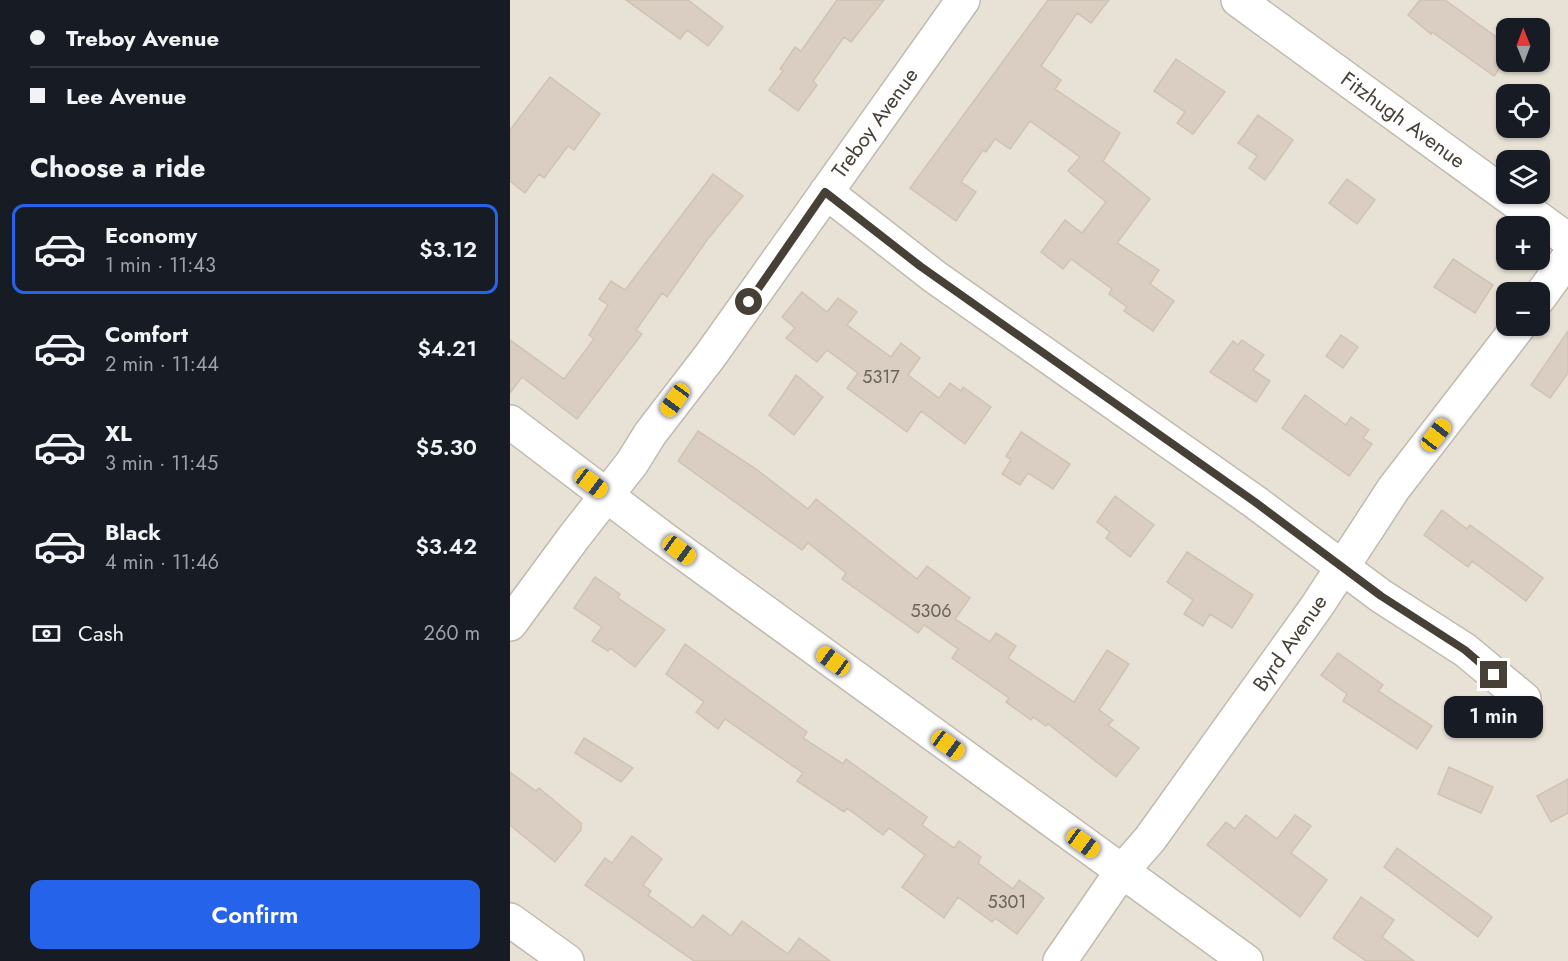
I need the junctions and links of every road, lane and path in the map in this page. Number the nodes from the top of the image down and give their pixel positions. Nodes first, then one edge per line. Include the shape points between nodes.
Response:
1 (963, 0) edge
2 (1238, 0) edge
3 (825, 192) junction
4 (1568, 240) edge
5 (1568, 258) edge
6 (1550, 283) edge
7 (1512, 336) edge
8 (510, 422) edge
9 (607, 495) junction
10 (1342, 567) junction
11 (510, 624) edge
12 (1524, 699) dead end
13 (1122, 871) junction
14 (510, 920) edge
15 (567, 961) edge
16 (1060, 961) edge
17 (1246, 961) edge

1 - 3 street, Treboy Avenue
2 - 4 street, Fitzhugh Avenue
3 - 9 street, Treboy Avenue
3 - 10 street via 926,270
5 - 6 street
7 - 10 street, Byrd Avenue via 1394,488
8 - 9 street
9 - 11 street, Treboy Avenue
9 - 13 street
10 - 12 street via 1465,650
10 - 13 street, Byrd Avenue via 1150,839
13 - 16 street, Byrd Avenue
13 - 17 street
14 - 15 street

